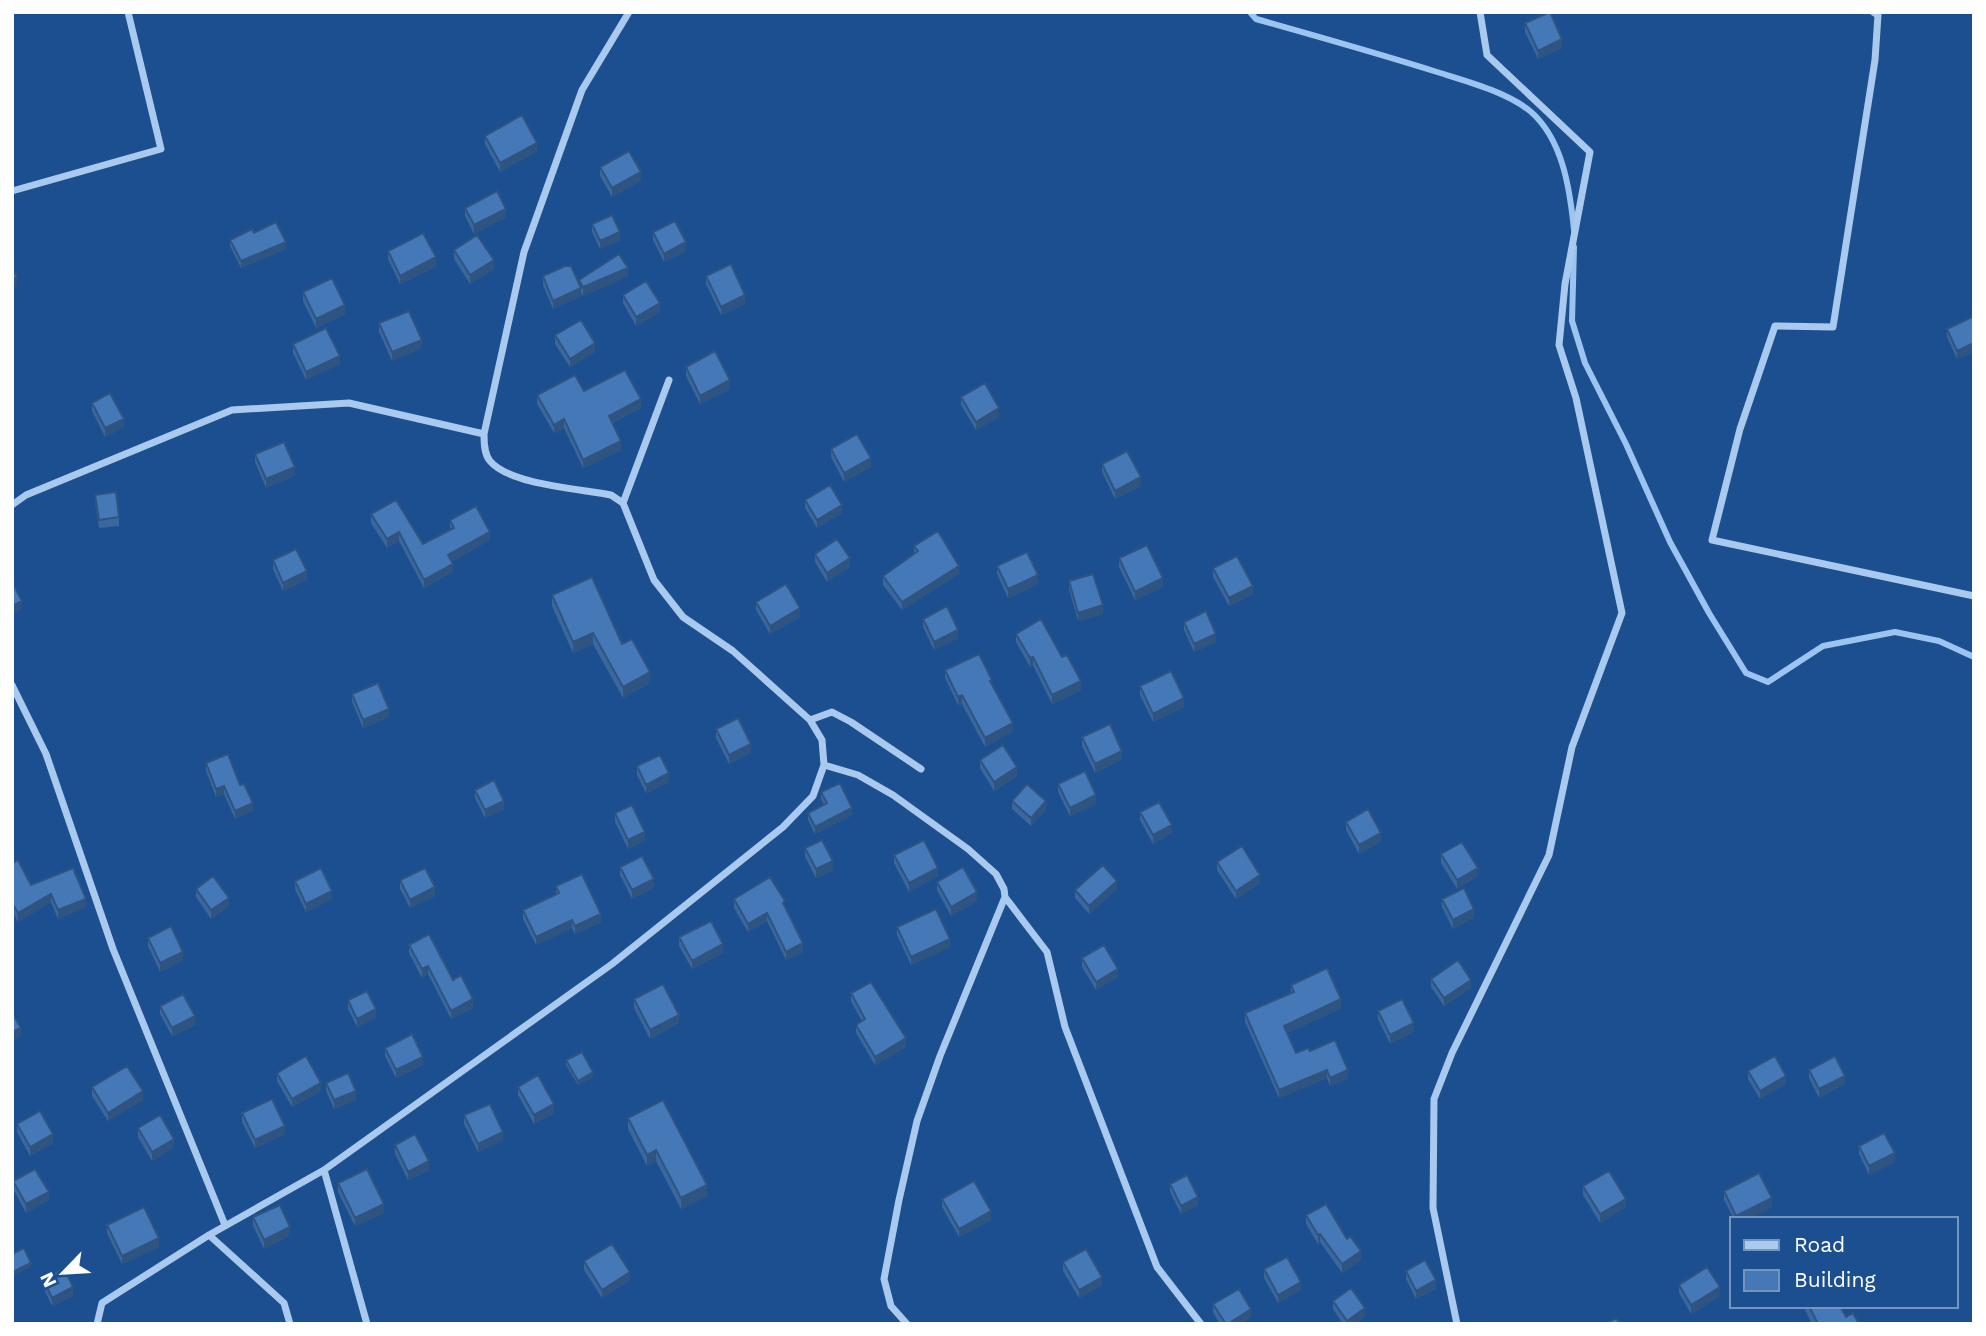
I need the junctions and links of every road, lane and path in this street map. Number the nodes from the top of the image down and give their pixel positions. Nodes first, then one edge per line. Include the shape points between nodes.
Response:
1 (128, 12) edge
2 (629, 12) edge
3 (1480, 12) edge
4 (1876, 13) edge
5 (12, 191) edge
6 (669, 380) dead end
7 (484, 434) junction
8 (623, 503) junction
9 (12, 505) edge
10 (1974, 596) edge
11 (12, 685) edge
12 (810, 720) junction
13 (824, 765) junction
14 (921, 769) dead end
15 (1005, 897) junction
16 (324, 1170) junction
17 (225, 1225) junction
18 (209, 1235) junction
19 (97, 1324) edge
20 (290, 1324) edge
21 (367, 1324) edge
22 (907, 1324) edge
23 (1201, 1324) edge
24 (1457, 1324) edge

1 - 5 street via 161,149
2 - 7 street via 582,90 524,253
3 - 24 street via 1487,55 1590,152 1559,345 1576,398 1622,613 1572,747 1549,855 1434,1099 1433,1208
4 - 10 street via 1875,60 1833,327 1775,326 1740,429 1712,540
6 - 8 street
7 - 8 street via 490,461 512,476 611,495
7 - 9 street via 349,403 232,410 26,495
8 - 12 street via 654,580 682,617 733,651
11 - 17 street via 46,754 113,949
12 - 13 street via 821,740
12 - 14 street via 832,712
13 - 15 street via 858,775 893,795 968,849 996,874
13 - 16 street via 813,796 717,882 612,964
15 - 22 street via 940,1056 905,1173 884,1279 891,1306
15 - 23 street via 1047,952 1065,1027 1157,1268
16 - 17 street
16 - 21 street
17 - 18 street
18 - 19 street via 102,1303
18 - 20 street via 284,1303

